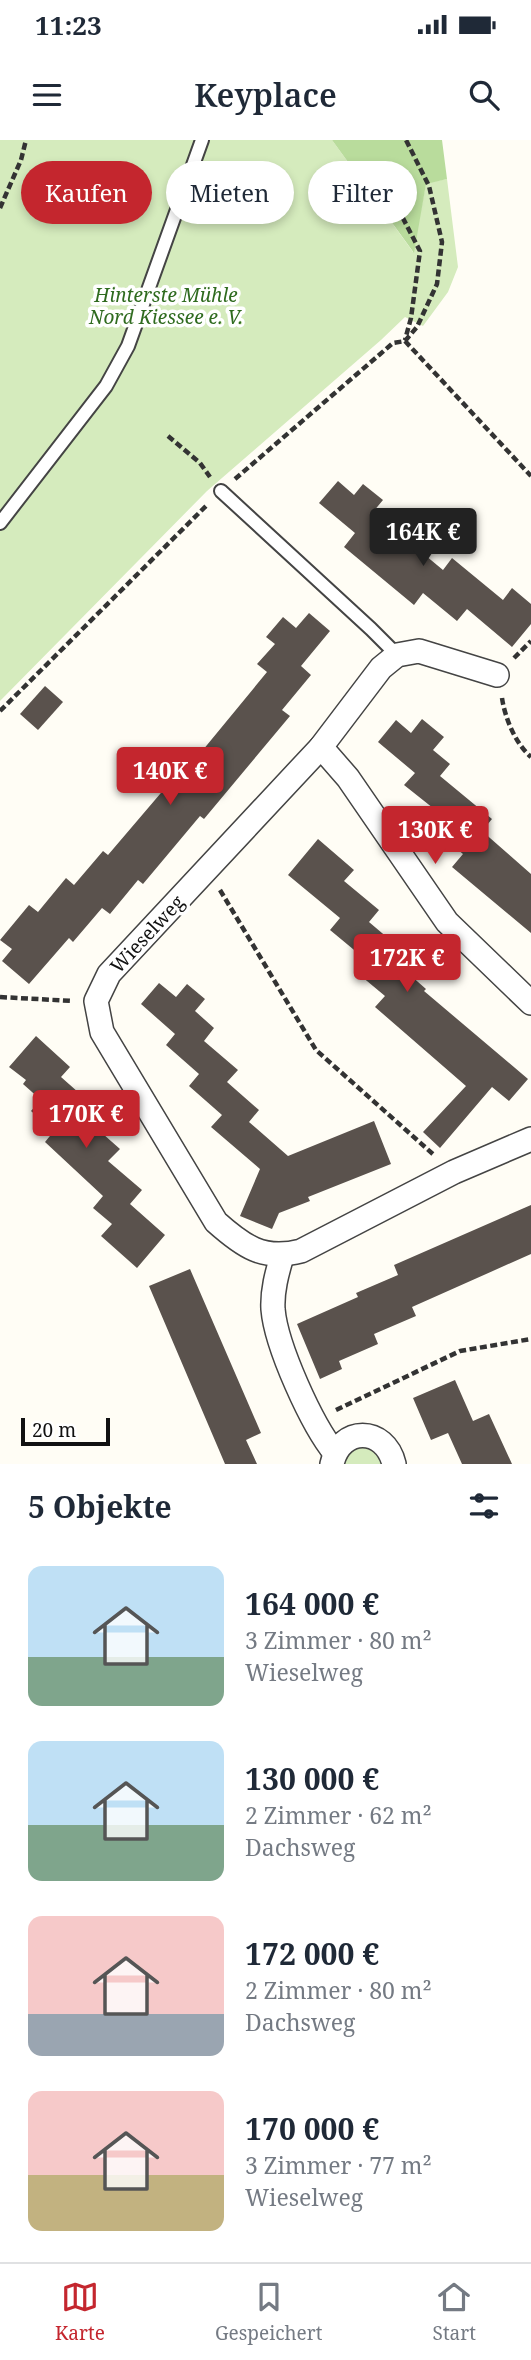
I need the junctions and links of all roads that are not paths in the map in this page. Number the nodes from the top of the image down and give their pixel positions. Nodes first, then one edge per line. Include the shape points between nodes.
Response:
1 (202, 140) edge
2 (221, 491) road end
3 (0, 523) edge
4 (397, 655) junction
5 (497, 675) dead end
6 (321, 747) junction
7 (531, 1003) edge
8 (531, 1139) edge
9 (282, 1256) junction
10 (334, 1458) edge
11 (394, 1464) edge

1 - 3 lane via 128,346 106,386
2 - 4 lane
4 - 5 street via 419,651
4 - 6 street, Wieselweg via 381,668
6 - 7 street via 348,778 447,922
6 - 9 street, Wieselweg via 109,974 96,1001 102,1031 216,1223 236,1240
8 - 9 street via 454,1171
9 - 10 street via 273,1308 277,1337
10 - 11 street via 350,1438 369,1436 386,1446

